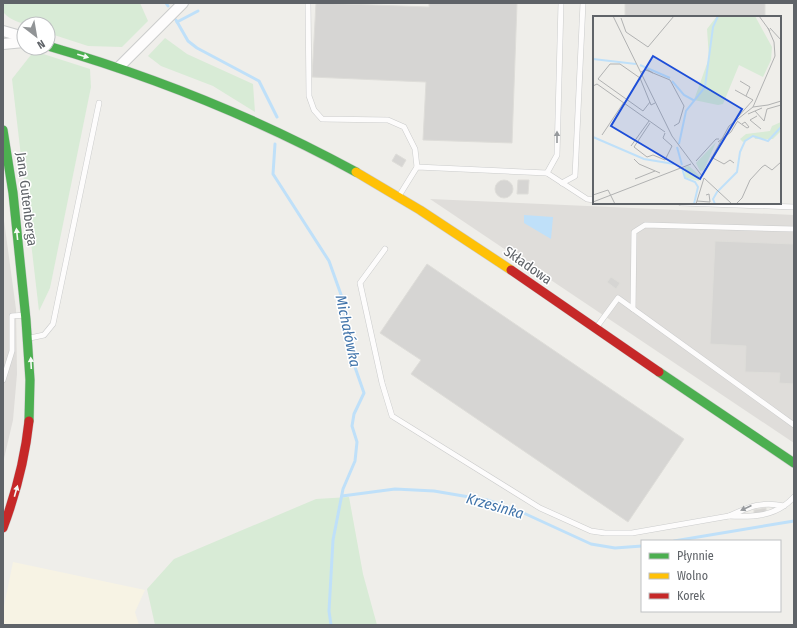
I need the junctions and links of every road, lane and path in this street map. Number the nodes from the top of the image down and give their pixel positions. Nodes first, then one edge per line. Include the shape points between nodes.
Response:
1 (183, 3) edge
2 (308, 3) edge
3 (561, 3) edge
4 (583, 3) edge
5 (3, 32) edge
6 (16, 35) edge
7 (16, 43) edge
8 (3, 44) edge
9 (56, 48) edge
10 (118, 67) junction
11 (99, 103) dead end
12 (3, 132) edge
13 (417, 167) junction
14 (547, 173) junction
15 (562, 183) junction
16 (398, 197) junction
17 (593, 200) edge
18 (709, 204) edge
19 (794, 207) edge
20 (794, 229) edge
21 (385, 249) dead end
22 (633, 308) junction
23 (26, 315) junction
24 (596, 328) junction
25 (29, 338) junction
26 (3, 380) edge
27 (794, 425) edge
28 (794, 463) edge
29 (794, 497) edge
30 (784, 506) junction
31 (729, 516) junction
32 (3, 528) edge

1 - 10 street
2 - 13 lane via 308,96 314,110 322,119 388,120 404,127 415,149
14 -> 3 lane via 557,155
4 - 15 lane via 575,176
5 - 6 street
7 - 8 street
9 -> 10 street, Składowa
10 - 16 street, Składowa via 232,111 323,154
11 - 25 lane via 53,324 44,335
23 -> 12 street, Jana Gutenberga
13 - 14 lane
13 - 16 lane
14 - 15 lane
15 - 17 lane via 587,200
16 - 24 street, Składowa via 455,232
18 - 19 lane
20 - 22 lane via 645,225 634,232
21 - 31 lane via 360,284 392,416 540,508 591,531 632,533
22 - 24 lane via 618,298
22 - 27 lane
23 - 25 street, Jana Gutenberga
23 - 26 lane via 12,316 12,351
24 - 28 street, Składowa
32 -> 25 street, Jana Gutenberga via 17,489 28,435 31,394
29 - 30 lane
30 - 31 lane via 770,514 754,517
30 -> 31 lane via 770,503 753,505

